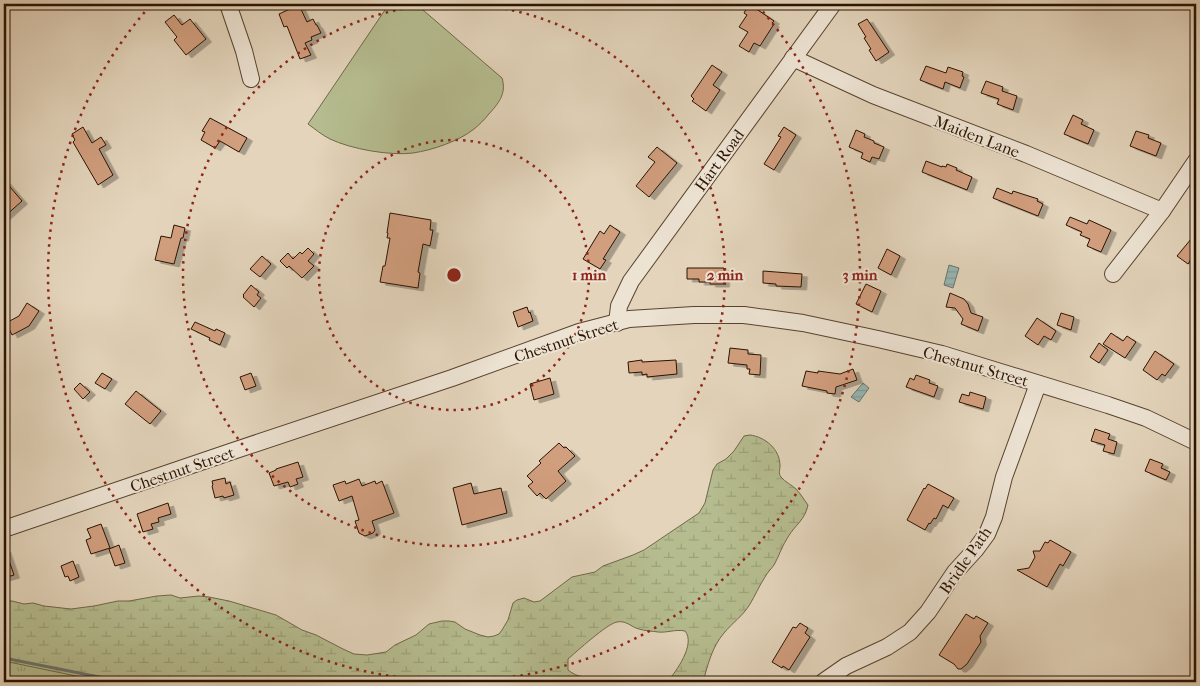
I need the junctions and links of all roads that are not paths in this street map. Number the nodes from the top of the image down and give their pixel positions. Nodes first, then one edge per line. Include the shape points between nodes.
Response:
1 (228, 4) edge
2 (833, 4) edge
3 (793, 58) junction
4 (251, 79) dead end
5 (1196, 162) edge
6 (1162, 211) junction
7 (1114, 274) dead end
8 (617, 323) junction
9 (1038, 384) junction
10 (1196, 442) edge
11 (4, 529) edge
12 (822, 682) edge

1 - 4 street
2 - 3 street, Hart Road
3 - 6 street, Maiden Lane via 873,96 1026,154
3 - 8 street, Hart Road via 631,281 618,306
5 - 6 street
6 - 7 street
8 - 9 street, Chestnut Street via 694,315 744,315 803,323 942,354
8 - 11 street, Chestnut Street via 579,332
9 - 10 street, Chestnut Street via 1146,418
9 - 12 street, Bridle Path via 1004,477 994,517 976,550 955,572 910,632

